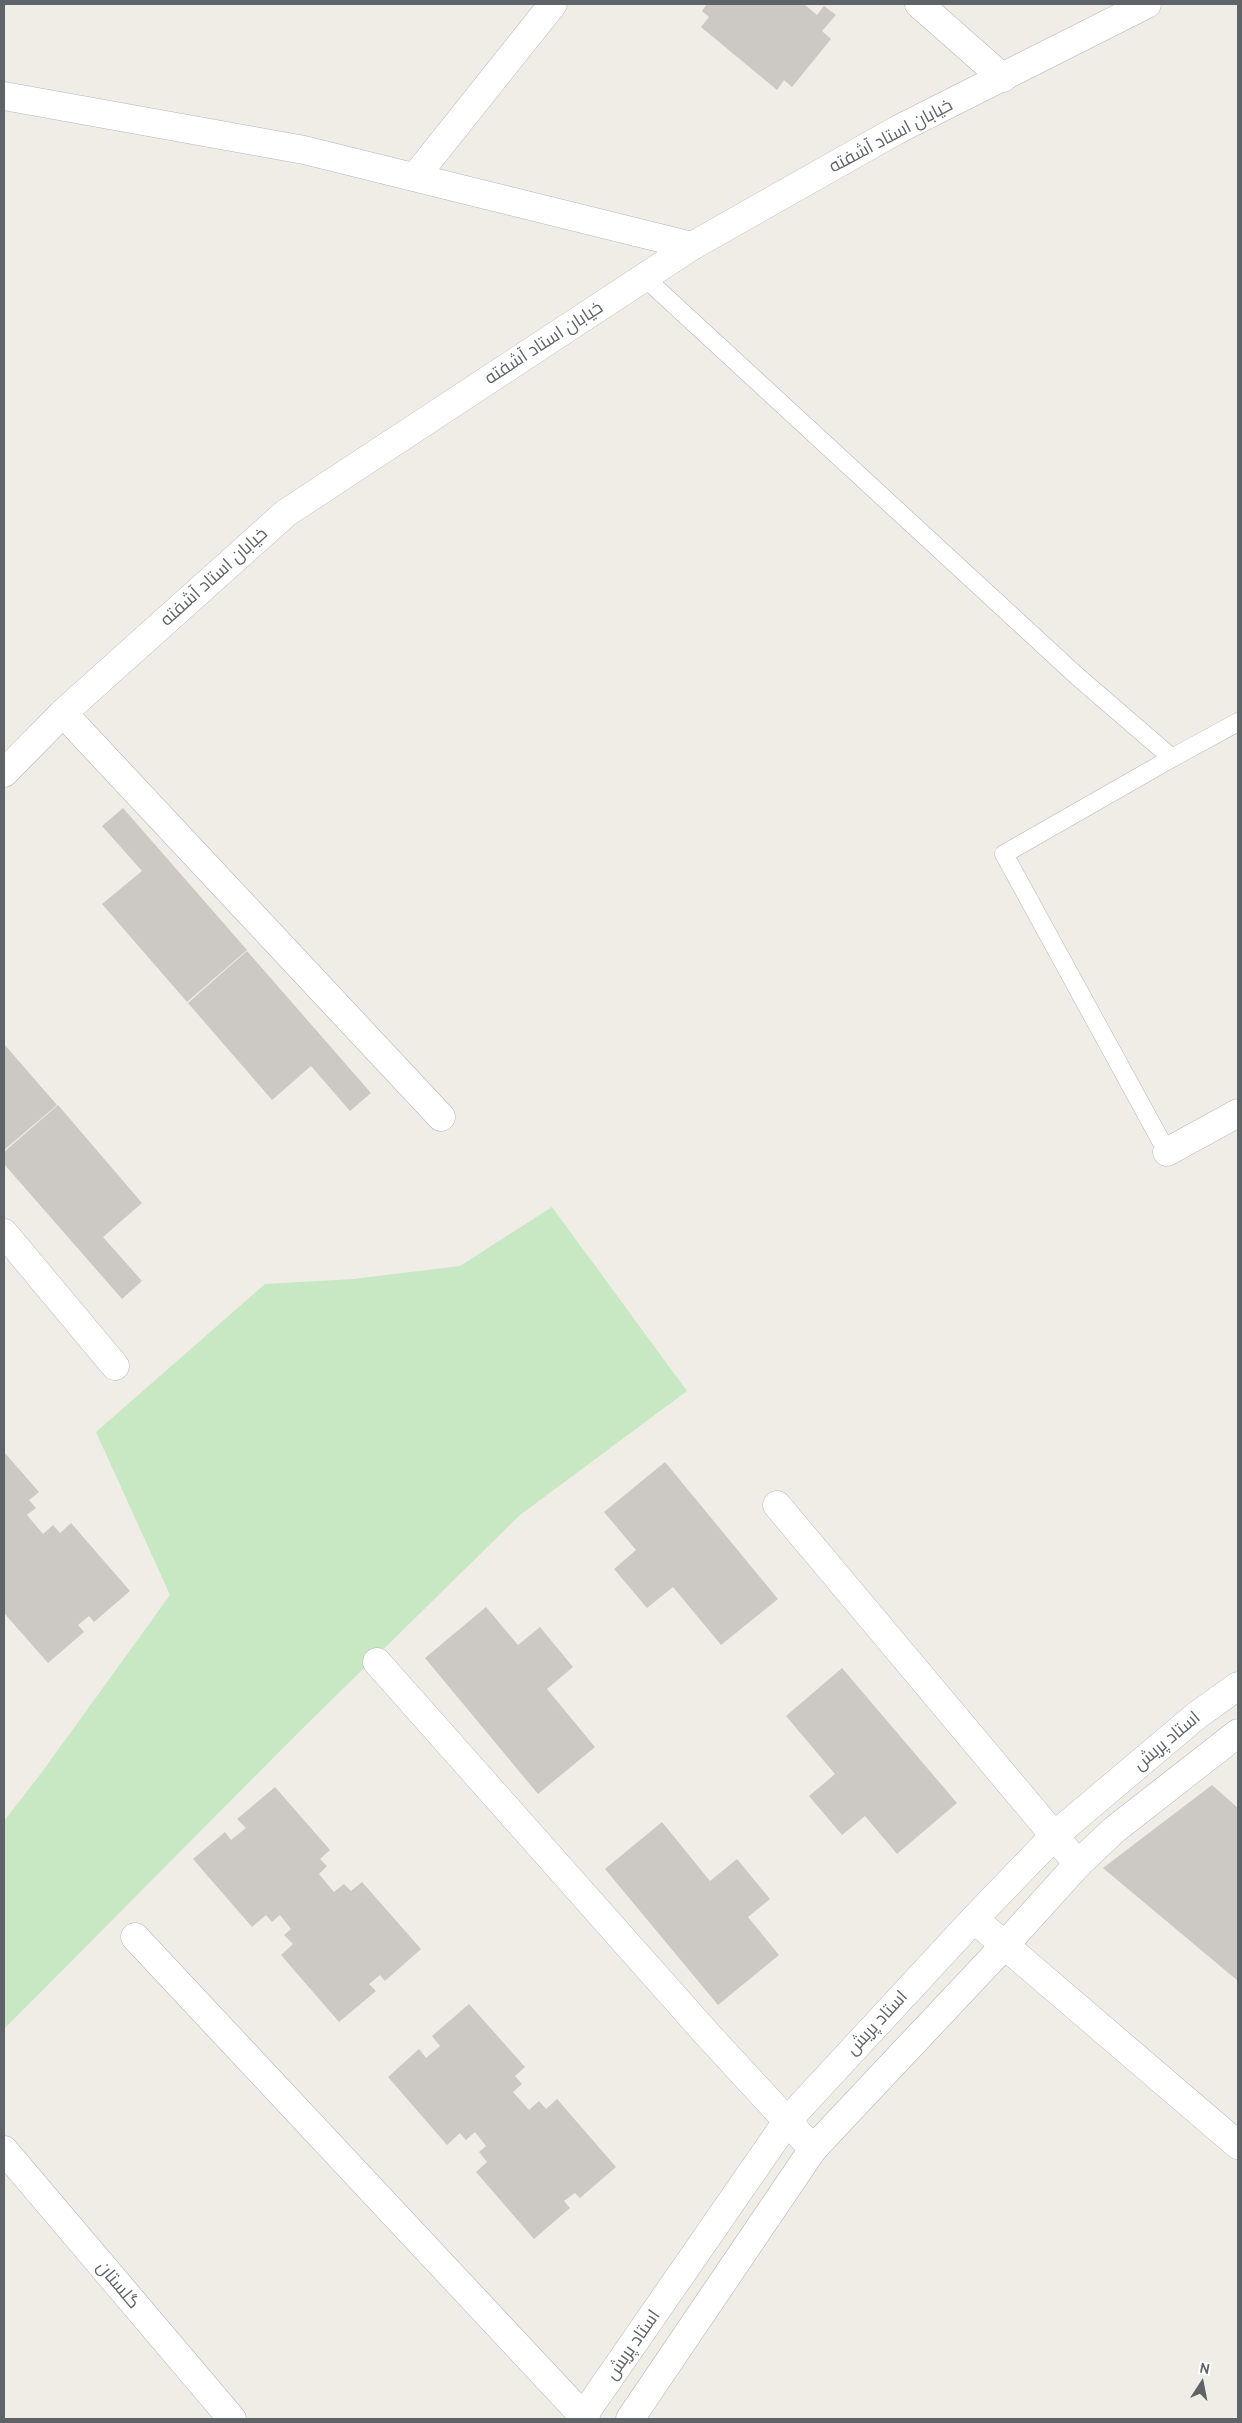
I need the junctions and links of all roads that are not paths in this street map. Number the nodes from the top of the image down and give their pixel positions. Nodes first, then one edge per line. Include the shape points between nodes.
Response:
1 (553, 4) edge
2 (919, 4) edge
3 (1147, 4) edge
4 (1003, 78) junction
5 (4, 96) edge
6 (415, 178) junction
7 (692, 246) junction
8 (644, 277) junction
9 (63, 713) junction
10 (1238, 722) edge
11 (1172, 758) junction
12 (4, 773) edge
13 (1238, 1113) edge
14 (440, 1117) dead end
15 (1167, 1152) joint
16 (4, 1233) edge
17 (115, 1366) dead end
18 (777, 1505) dead end
19 (377, 1662) dead end
20 (1238, 1686) edge
21 (1238, 1733) edge
22 (1055, 1835) junction
23 (1078, 1864) junction
24 (974, 1919) junction
25 (135, 1937) dead end
26 (1004, 1946) junction
27 (788, 2120) junction
28 (1238, 2145) edge
29 (813, 2149) junction
30 (4, 2150) edge
31 (583, 2418) edge
32 (232, 2419) edge
33 (630, 2419) edge

1 - 6 street
2 - 4 street
3 - 4 street, خیابان استاد آشفته
4 - 7 street, خیابان استاد آشفته via 897,130
5 - 6 street via 304,150
6 - 7 street
7 - 8 street, خیابان استاد آشفته
8 - 9 street, خیابان استاد آشفته via 286,513
8 - 11 lane via 1078,677
9 - 12 street, خیابان استاد آشفته
9 - 14 street
10 - 11 lane
11 - 15 lane via 1004,854
13 - 15 street
16 - 17 street
18 - 22 street
19 - 27 street via 707,2034
20 - 22 street, استاد پریش via 1196,1716
21 - 23 street, استاد پریش via 1114,1830
22 - 23 street
22 - 24 street, استاد پریش
23 - 26 street, استاد پریش
24 - 26 street
24 - 27 street, استاد پریش
25 - 31 street
26 - 28 street
26 - 29 street, استاد پریش
27 - 29 street
27 - 31 street, استاد پریش
29 - 33 street, استاد پریش
30 - 32 street, گلستان

